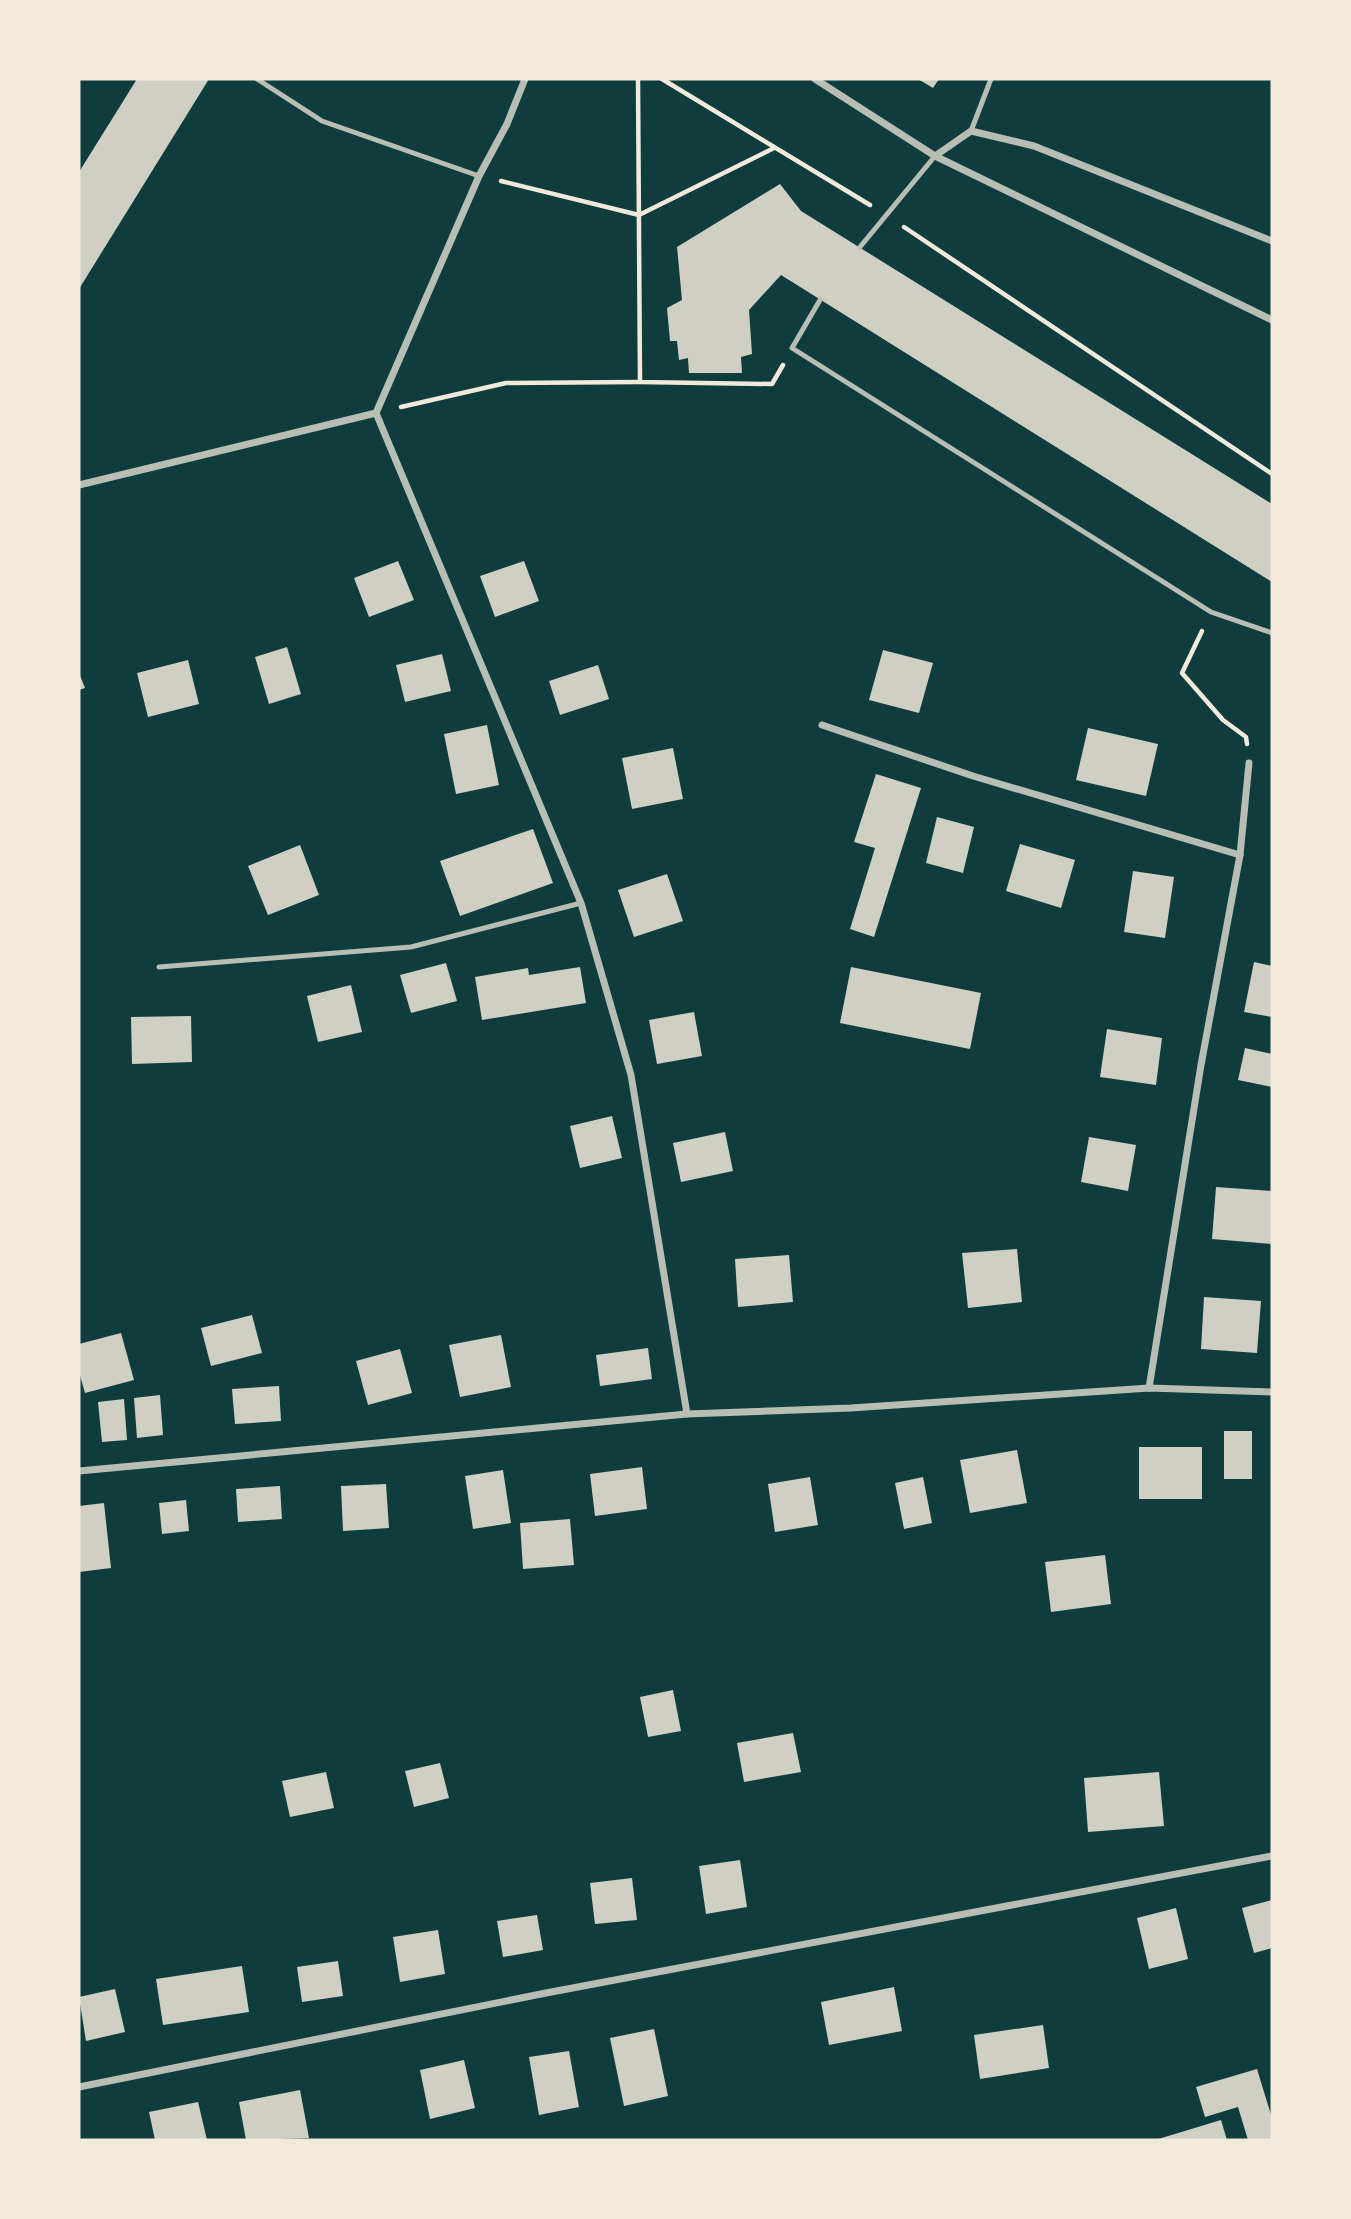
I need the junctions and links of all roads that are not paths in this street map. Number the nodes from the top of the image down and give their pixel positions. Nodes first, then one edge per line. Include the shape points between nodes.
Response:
1 (257, 79) edge
2 (525, 79) edge
3 (815, 79) edge
4 (991, 79) edge
5 (971, 131) junction
6 (935, 156) junction
7 (479, 176) junction
8 (1272, 241) edge
9 (860, 247) dead end
10 (820, 300) dead end
11 (1272, 320) edge
12 (376, 413) junction
13 (79, 485) edge
14 (1272, 633) edge
15 (822, 725) dead end
16 (1249, 763) road end
17 (1240, 855) junction
18 (581, 903) junction
19 (159, 967) dead end
20 (1149, 1388) junction
21 (1272, 1392) edge
22 (687, 1413) junction
23 (79, 1471) edge
24 (1272, 1856) edge
25 (79, 2088) edge

1 - 7 lane via 322,121
2 - 7 street
3 - 6 street
4 - 5 lane
5 - 6 street
5 - 8 street via 1034,146
6 - 9 lane
6 - 11 street
7 - 12 street
10 - 14 lane via 792,348 1211,612
12 - 13 street
12 - 18 street
15 - 17 street via 973,776
16 - 17 street
17 - 20 street
18 - 19 lane via 411,947
18 - 22 street via 631,1075
20 - 21 street
20 - 22 street via 851,1408
22 - 23 street
24 - 25 street via 546,1993

